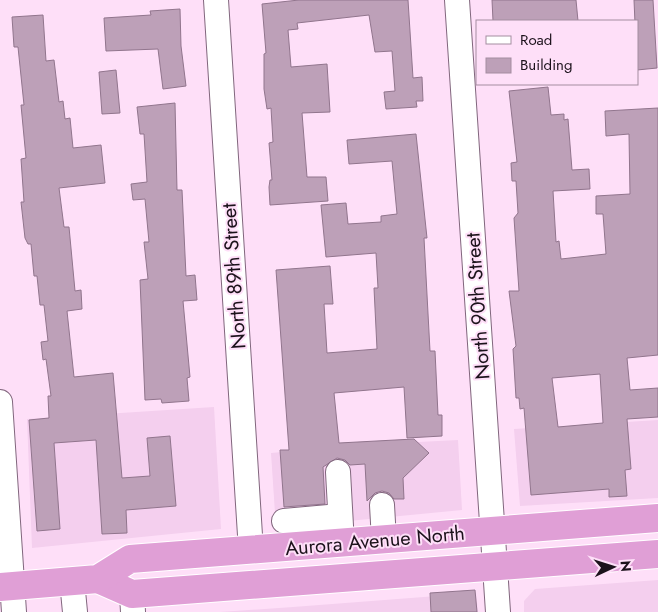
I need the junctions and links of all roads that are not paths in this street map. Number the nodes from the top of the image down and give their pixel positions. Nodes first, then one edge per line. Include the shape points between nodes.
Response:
1 (216, 0) edge
2 (457, 0) edge
3 (0, 402) edge
4 (338, 472) dead end
5 (382, 505) dead end
6 (340, 516) junction
7 (658, 518) edge
8 (284, 521) dead end
9 (493, 531) junction
10 (384, 540) junction
11 (342, 544) junction
12 (251, 551) junction
13 (658, 554) edge
14 (496, 567) junction
15 (85, 580) junction
16 (8, 595) edge
17 (132, 603) edge
18 (75, 612) edge
19 (498, 612) edge

1 - 12 street, North 89th Street
2 - 9 street, North 90th Street
3 - 16 street
4 - 6 street
5 - 10 street
6 - 8 street
6 - 11 street
7 - 9 highway, Aurora Avenue North
9 - 10 highway, Aurora Avenue North
9 - 14 street, North 90th Street
10 - 11 highway, Aurora Avenue North
11 - 12 highway, Aurora Avenue North
12 - 15 highway, Aurora Avenue North via 130,559
13 - 14 highway, Aurora Avenue North
14 - 17 highway, Aurora Avenue North
14 - 19 street, North 90th Street
15 - 16 highway, Aurora Avenue North
15 - 17 highway, Aurora Avenue North
15 - 18 street

